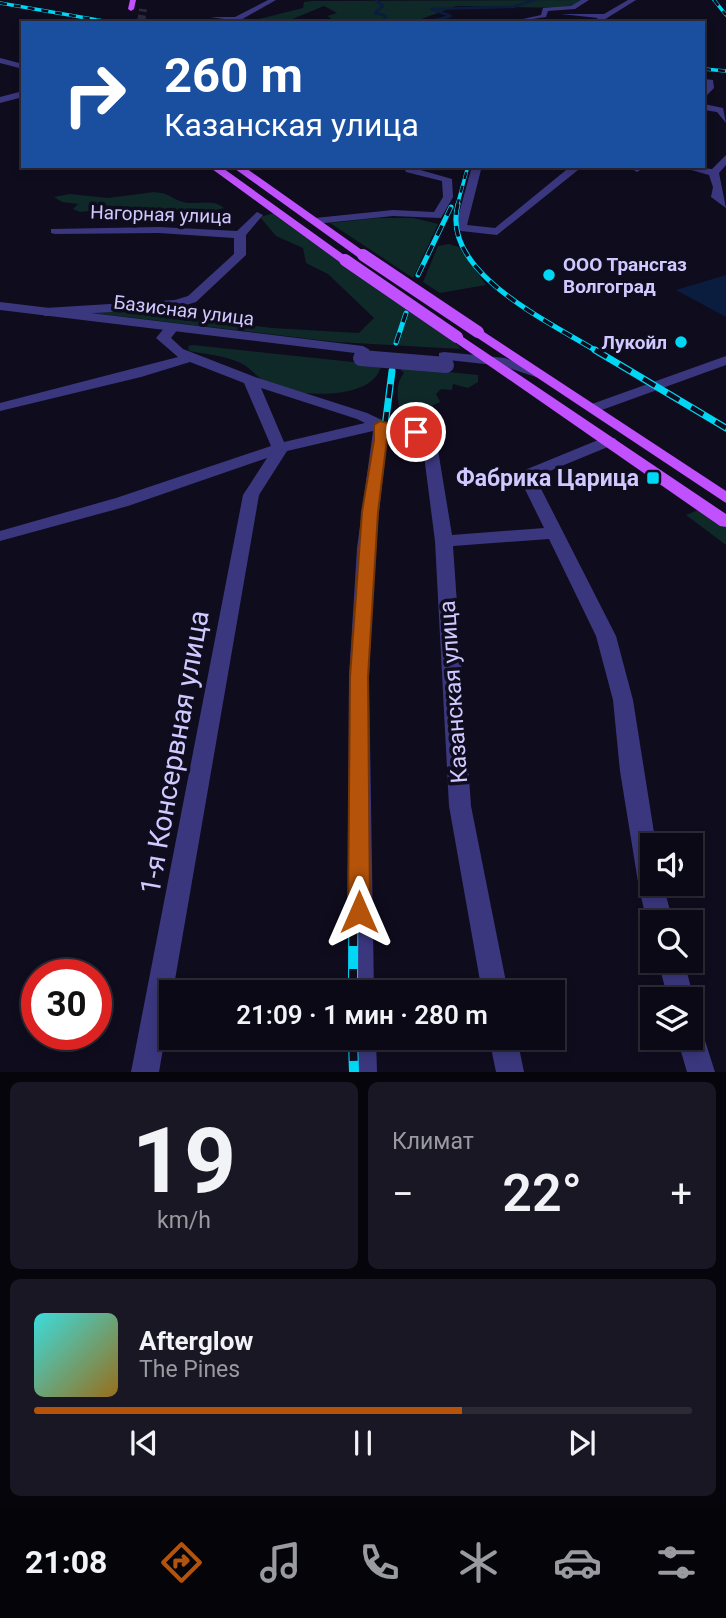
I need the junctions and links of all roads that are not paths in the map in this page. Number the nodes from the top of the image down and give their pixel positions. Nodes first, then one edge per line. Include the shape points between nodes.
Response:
1 (133, 0) edge
2 (272, 0) edge
3 (586, 0) edge
4 (631, 0) edge
5 (131, 9) tunnel mouth
6 (544, 16) junction
7 (606, 16) junction
8 (214, 17) dead end
9 (518, 21) edge
10 (597, 21) edge
11 (0, 60) edge
12 (21, 66) edge
13 (705, 82) edge
14 (705, 93) edge
15 (21, 95) edge
16 (0, 100) edge
17 (705, 107) edge
18 (723, 109) edge
19 (726, 120) edge
20 (726, 158) edge
21 (216, 168) edge
22 (239, 168) edge
23 (476, 168) edge
24 (576, 168) edge
25 (691, 168) edge
26 (406, 170) edge
27 (714, 173) junction
28 (722, 186) edge
29 (726, 205) edge
30 (257, 215) dead end
31 (315, 221) junction
32 (55, 231) dead end
33 (240, 235) junction
34 (0, 306) edge
35 (41, 312) junction
36 (0, 316) edge
37 (167, 334) junction
38 (472, 347) junction
39 (191, 357) junction
40 (449, 359) junction
41 (726, 360) edge
42 (502, 364) junction
43 (542, 375) joint
44 (250, 380) junction
45 (527, 384) joint
46 (0, 407) edge
47 (594, 408) junction
48 (380, 425) junction
49 (609, 441) junction
50 (280, 450) junction
51 (726, 498) edge
52 (726, 522) edge
53 (553, 533) junction
54 (0, 536) edge
55 (444, 541) junction
56 (657, 910) edge
57 (361, 980) edge
58 (493, 980) edge
59 (362, 1050) edge
60 (505, 1050) edge
61 (695, 1050) edge
62 (145, 1072) edge
63 (363, 1072) edge
64 (510, 1072) edge
65 (701, 1072) edge

1 - 5 main road
2 - 8 street via 236,19
3 - 6 street via 573,8 545,9
4 - 7 street
6 - 7 street
6 - 9 street
7 - 10 street
11 - 12 street
13 - 14 street via 710,82
15 - 16 street
17 - 18 street
18 - 19 street
20 - 27 street
21 - 38 main road, bridge
22 - 31 main road
23 - 24 street via 461,228 497,232
25 - 27 street
26 - 31 street via 447,179 448,197 437,216 393,213
27 - 28 street
28 - 29 street via 716,197
30 - 33 street
31 - 42 main road, bridge via 478,332
32 - 33 street, Нагорная улица
33 - 35 street, Нагорная улица via 240,255 192,299 176,304
34 - 35 street, Базисная улица
35 - 37 street, Базисная улица
36 - 37 street, Базисная улица
37 - 39 street via 178,352
37 - 40 street, Базисная улица, bridge
38 - 40 street via 468,354
38 - 42 main road
39 - 44 street
39 - 46 street
40 - 42 street, Базисная улица
41 - 47 street
42 - 43 street
42 - 45 street
43 - 47 main road
44 - 48 street
44 - 50 street
45 - 49 main road
47 - 51 main road
48 - 50 street
48 - 55 street, Казанская улица via 416,432 431,447
48 - 57 street via 366,548 359,677
49 - 52 main road
49 - 53 street via 526,475
50 - 54 street
50 - 62 street, 1-я Консервная улица via 251,495
53 - 55 street
53 - 56 street via 606,636 623,700
55 - 58 street, Казанская улица via 460,806
59 - 63 street
60 - 64 street
61 - 65 street

